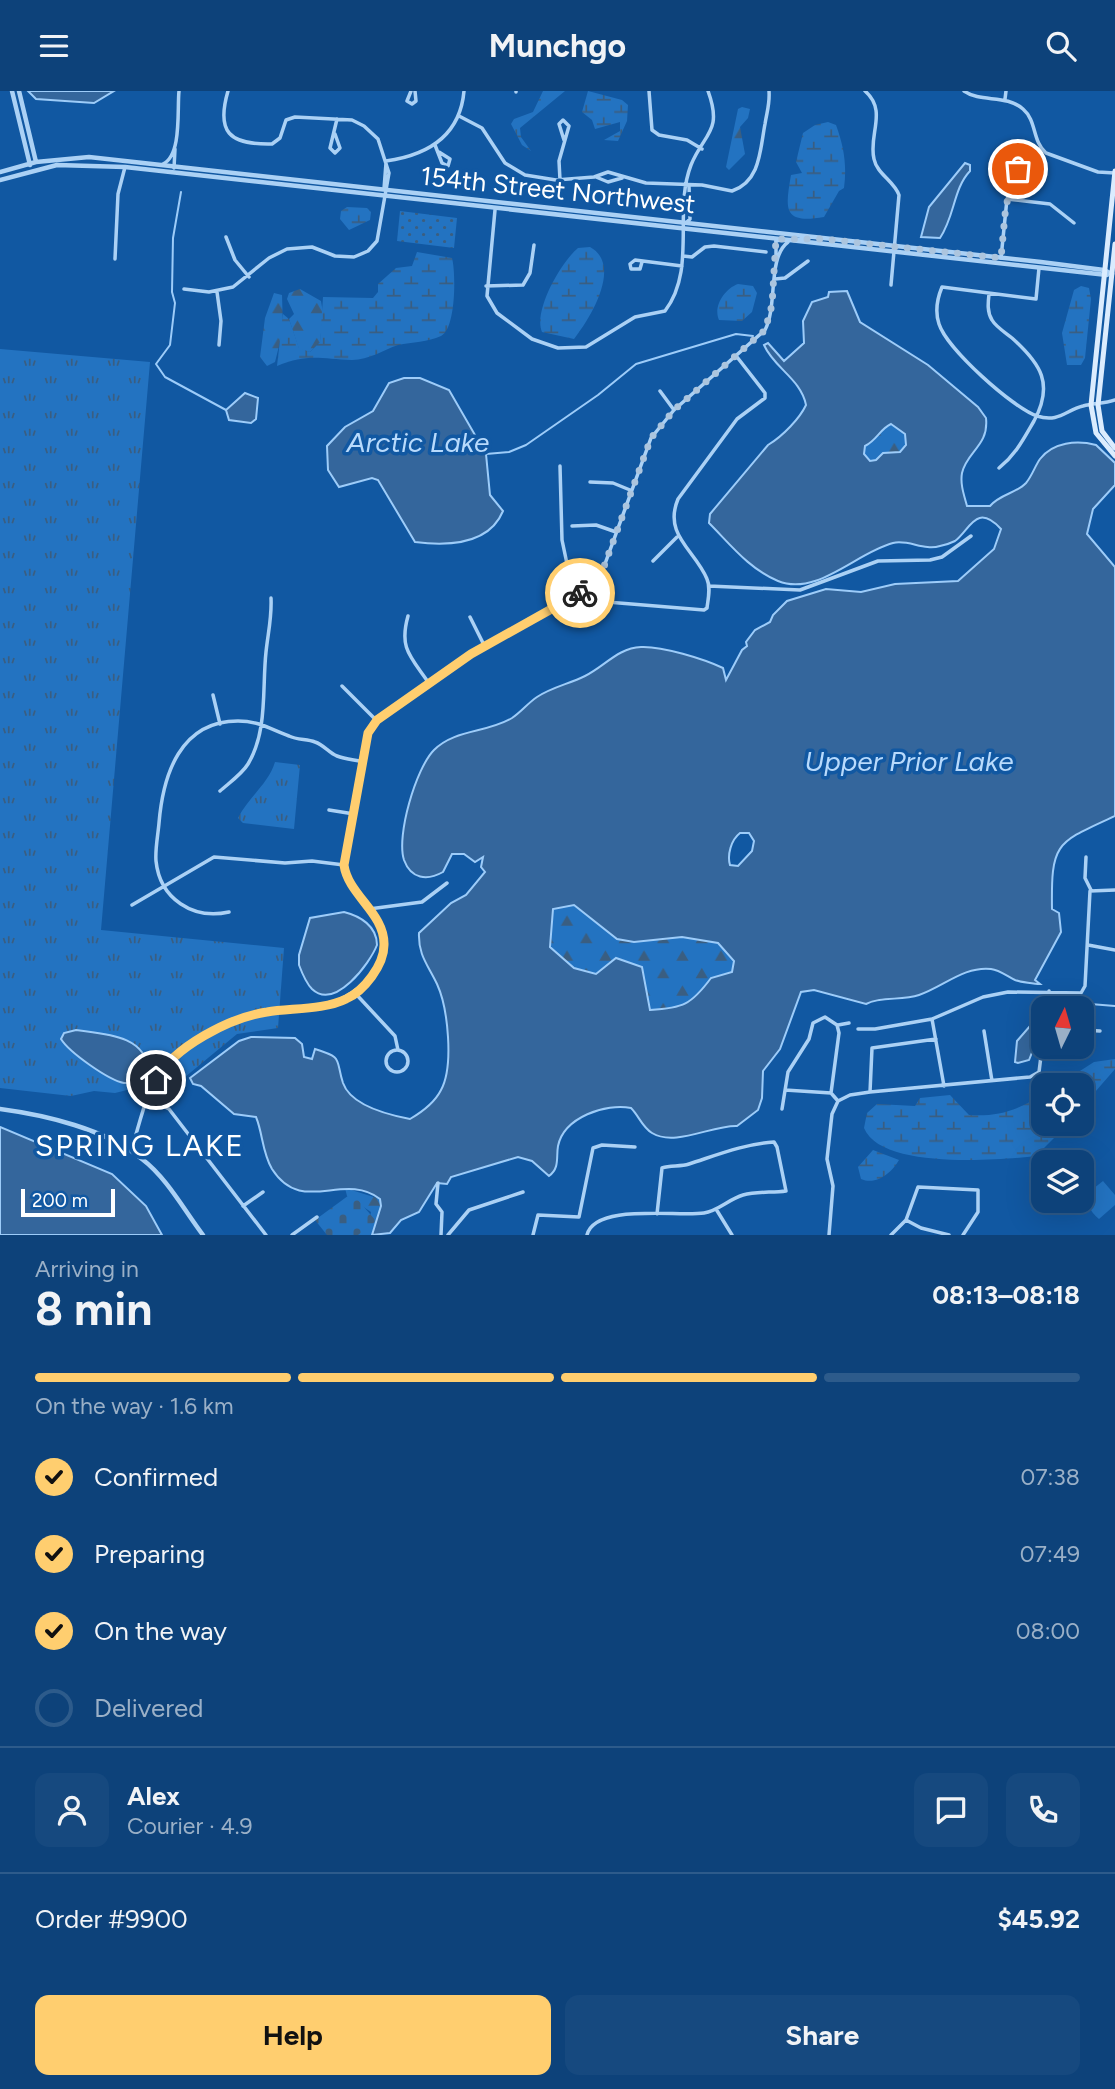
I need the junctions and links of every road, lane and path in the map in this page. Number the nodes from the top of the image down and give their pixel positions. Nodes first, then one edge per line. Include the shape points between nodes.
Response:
1 (12, 91) edge
2 (19, 91) edge
3 (179, 91) edge
4 (228, 91) edge
5 (464, 91) edge
6 (649, 91) edge
7 (708, 91) edge
8 (769, 91) edge
9 (864, 91) edge
10 (964, 91) edge
11 (1006, 91) edge
12 (1005, 99) junction
13 (459, 116) junction
14 (337, 119) junction
15 (335, 134) junction
16 (564, 140) junction
17 (435, 145) junction
18 (174, 146) junction
19 (1041, 148) junction
20 (702, 149) junction
21 (439, 152) dead end
22 (386, 161) junction
23 (158, 165) junction
24 (33, 166) junction
25 (125, 167) junction
26 (175, 167) junction
27 (0, 172) edge
28 (1115, 172) edge
29 (173, 173) junction
30 (594, 177) junction
31 (624, 177) junction
32 (0, 180) edge
33 (561, 180) junction
34 (688, 184) junction
35 (384, 193) junction
36 (1007, 199) junction
37 (495, 209) junction
38 (685, 223) junction
39 (1074, 223) dead end
40 (685, 231) junction
41 (226, 237) dead end
42 (823, 239) junction
43 (776, 241) junction
44 (788, 242) junction
45 (1115, 244) edge
46 (534, 245) dead end
47 (895, 249) junction
48 (765, 252) dead end
49 (683, 256) junction
50 (1001, 258) junction
51 (115, 259) dead end
52 (808, 261) dead end
53 (642, 262) dead end
54 (776, 262) junction
55 (681, 266) junction
56 (1039, 268) junction
57 (1104, 273) junction
58 (1113, 274) edge
59 (250, 277) junction
60 (775, 279) junction
61 (891, 285) dead end
62 (486, 286) junction
63 (184, 289) dead end
64 (218, 292) junction
65 (989, 294) junction
66 (219, 345) dead end
67 (737, 357) junction
68 (660, 391) dead end
69 (1115, 400) edge
70 (1094, 405) junction
71 (674, 410) junction
72 (1037, 416) junction
73 (1115, 448) edge
74 (1115, 456) edge
75 (560, 466) dead end
76 (999, 468) dead end
77 (590, 482) dead end
78 (630, 490) junction
79 (572, 526) dead end
80 (616, 532) junction
81 (971, 536) dead end
82 (677, 537) junction
83 (653, 561) dead end
84 (709, 586) junction
85 (585, 590) junction
86 (574, 597) junction
87 (271, 598) dead end
88 (408, 616) dead end
89 (470, 617) dead end
90 (485, 647) junction
91 (428, 682) junction
92 (342, 686) dead end
93 (213, 695) dead end
94 (377, 720) junction
95 (261, 723) junction
96 (220, 724) junction
97 (363, 762) junction
98 (220, 791) dead end
99 (329, 810) dead end
100 (354, 814) junction
101 (1086, 857) dead end
102 (344, 865) junction
103 (447, 883) dead end
104 (164, 886) junction
105 (1091, 889) junction
106 (1115, 890) edge
107 (132, 905) dead end
108 (369, 909) junction
109 (229, 912) dead end
110 (1088, 945) junction
111 (1115, 950) edge
112 (1049, 991) junction
113 (355, 993) junction
114 (1048, 996) edge
115 (932, 1019) junction
116 (849, 1023) dead end
117 (837, 1025) junction
118 (858, 1029) dead end
119 (984, 1031) dead end
120 (1094, 1031) edge
121 (1100, 1031) dead end
122 (936, 1039) junction
123 (397, 1050) junction
124 (1041, 1059) edge
125 (992, 1081) junction
126 (944, 1086) junction
127 (785, 1090) junction
128 (870, 1092) junction
129 (831, 1093) junction
130 (149, 1099) junction
131 (838, 1101) junction
132 (0, 1109) edge
133 (782, 1109) dead end
134 (635, 1147) dead end
135 (131, 1151) junction
136 (438, 1183) dead end
137 (263, 1192) dead end
138 (523, 1192) dead end
139 (243, 1206) junction
140 (716, 1209) junction
141 (657, 1214) junction
142 (317, 1217) dead end
143 (906, 1220) junction
144 (203, 1235) edge
145 (266, 1235) edge
146 (292, 1235) edge
147 (441, 1235) edge
148 (448, 1235) edge
149 (533, 1235) edge
150 (587, 1235) edge
151 (732, 1235) edge
152 (829, 1235) edge
153 (891, 1235) edge
154 (949, 1235) edge
155 (963, 1235) edge

1 - 24 street
2 - 24 street
3 - 18 street
4 - 14 street via 223,124 239,141 272,144 286,120 295,117
5 - 13 street
6 - 20 street via 652,130
7 - 20 street via 713,121
8 - 34 street via 771,104 761,158 746,181 732,191
9 - 47 street via 876,106 873,157 899,195
10 - 12 street
11 - 12 street
12 - 19 street via 1031,119
13 - 17 street
13 - 33 street via 482,128 510,168 541,179
14 - 15 street
14 - 22 street via 369,130 382,145
15 - 15 street via 330,148 335,153 340,148
16 - 16 street via 569,126 563,120 559,124
16 - 33 street
17 - 21 street
17 - 22 street
18 - 23 street via 169,161
18 - 26 street
19 - 28 street via 1098,171
19 - 36 street via 1020,165
20 - 34 street via 692,163
22 - 35 street via 389,184
23 - 24 street, 154th Street Northwest via 89,157
23 - 26 street, 154th Street Northwest
24 - 25 street, 154th Street Northwest
24 - 27 street, 154th Street Northwest
24 - 32 street, 154th Street Northwest
25 - 29 street, 154th Street Northwest
25 - 51 street via 118,194
26 - 29 street
26 - 35 street, 154th Street Northwest
28 - 57 main road
29 - 35 street, 154th Street Northwest
30 - 31 street via 608,172
30 - 31 street via 608,182
30 - 33 street
31 - 34 street
34 - 38 street
35 - 37 street, 154th Street Northwest
35 - 38 street, 154th Street Northwest
35 - 59 street via 377,241 368,251 348,258 312,247 290,248 269,258
36 - 39 street via 1051,204
36 - 50 street
37 - 40 street, 154th Street Northwest
37 - 62 street
38 - 40 street
38 - 42 street, 154th Street Northwest
40 - 43 street, 154th Street Northwest
40 - 49 street
41 - 59 street via 235,260
42 - 43 street
42 - 47 street, 154th Street Northwest
43 - 44 street, 154th Street Northwest
43 - 54 street
44 - 47 street, 154th Street Northwest
44 - 54 street
45 - 58 main road
46 - 62 street via 530,274 523,285
47 - 50 street, 154th Street Northwest
47 - 56 street, 154th Street Northwest
47 - 61 street
48 - 49 street via 714,246 692,257
49 - 55 street
50 - 57 street, 154th Street Northwest
52 - 60 street via 785,278
53 - 55 street
54 - 60 street
55 - 62 street via 674,299 665,311 635,317 598,341 572,348 532,339 497,313
56 - 57 street, 154th Street Northwest
56 - 65 street via 1037,299
57 - 58 street, 154th Street Northwest
57 - 70 main road
58 - 70 main road
59 - 64 street
60 - 67 street via 769,323
63 - 64 street
64 - 66 street
65 - 72 street via 992,321 1031,355 1040,369 1044,392
65 - 72 street via 942,287 938,324 946,339 1012,401
67 - 71 street
67 - 82 street via 765,397 737,419 678,499 674,510
68 - 71 street
69 - 70 street
70 - 72 street via 1076,408 1066,416
70 - 73 main road via 1102,431
70 - 74 main road via 1096,433
71 - 78 street via 651,438
72 - 76 street via 1016,454
75 - 86 street via 562,540
77 - 78 street via 613,483
78 - 80 street
79 - 80 street
80 - 85 street via 602,572
81 - 84 street via 942,557 878,561 800,590
82 - 83 street
82 - 84 street
84 - 85 street via 708,608 704,610 595,601
85 - 86 street
86 - 90 street
87 - 95 street
88 - 91 street via 405,648
89 - 90 street
90 - 91 street
91 - 94 street
92 - 94 street
93 - 96 street
94 - 97 street via 368,733
95 - 96 street
95 - 97 street via 288,736 311,740 335,756
95 - 98 street via 246,767
96 - 104 street via 194,735 163,784 156,858
97 - 100 street
99 - 100 street
100 - 102 street
101 - 105 street via 1085,878
102 - 104 street via 222,855
102 - 108 street via 349,881
103 - 108 street via 422,902
104 - 107 street
104 - 109 street via 178,904 191,911
105 - 106 street
105 - 110 street
108 - 113 street via 383,935 383,956
110 - 111 street
110 - 112 street via 1082,993
112 - 114 street
112 - 115 street via 984,997
113 - 123 street via 395,1036
113 - 130 street via 334,1003 263,1012 211,1033 167,1062
115 - 118 street
115 - 122 street
116 - 117 street
117 - 127 street via 825,1017 813,1023 809,1039 788,1072
117 - 129 street
119 - 125 street
120 - 121 street
122 - 126 street
122 - 128 street via 872,1048
123 - 123 street via 386,1059 396,1072 404,1069 408,1060
124 - 125 street via 1039,1072 1030,1077
125 - 126 street
126 - 128 street
127 - 129 street
127 - 133 street
128 - 131 street
129 - 131 street
130 - 135 street
130 - 139 street via 169,1109
131 - 152 street via 827,1159 834,1186
132 - 135 street via 50,1116
134 - 149 street via 593,1148 579,1217 538,1215
135 - 144 street via 155,1171
136 - 147 street
137 - 139 street
138 - 148 street via 469,1210
139 - 145 street
140 - 141 street
140 - 141 street via 742,1196 786,1191 774,1142 662,1168
140 - 151 street
141 - 150 street via 621,1214 596,1224
142 - 146 street
143 - 153 street
143 - 154 street
143 - 155 street via 918,1187 978,1190 975,1221

